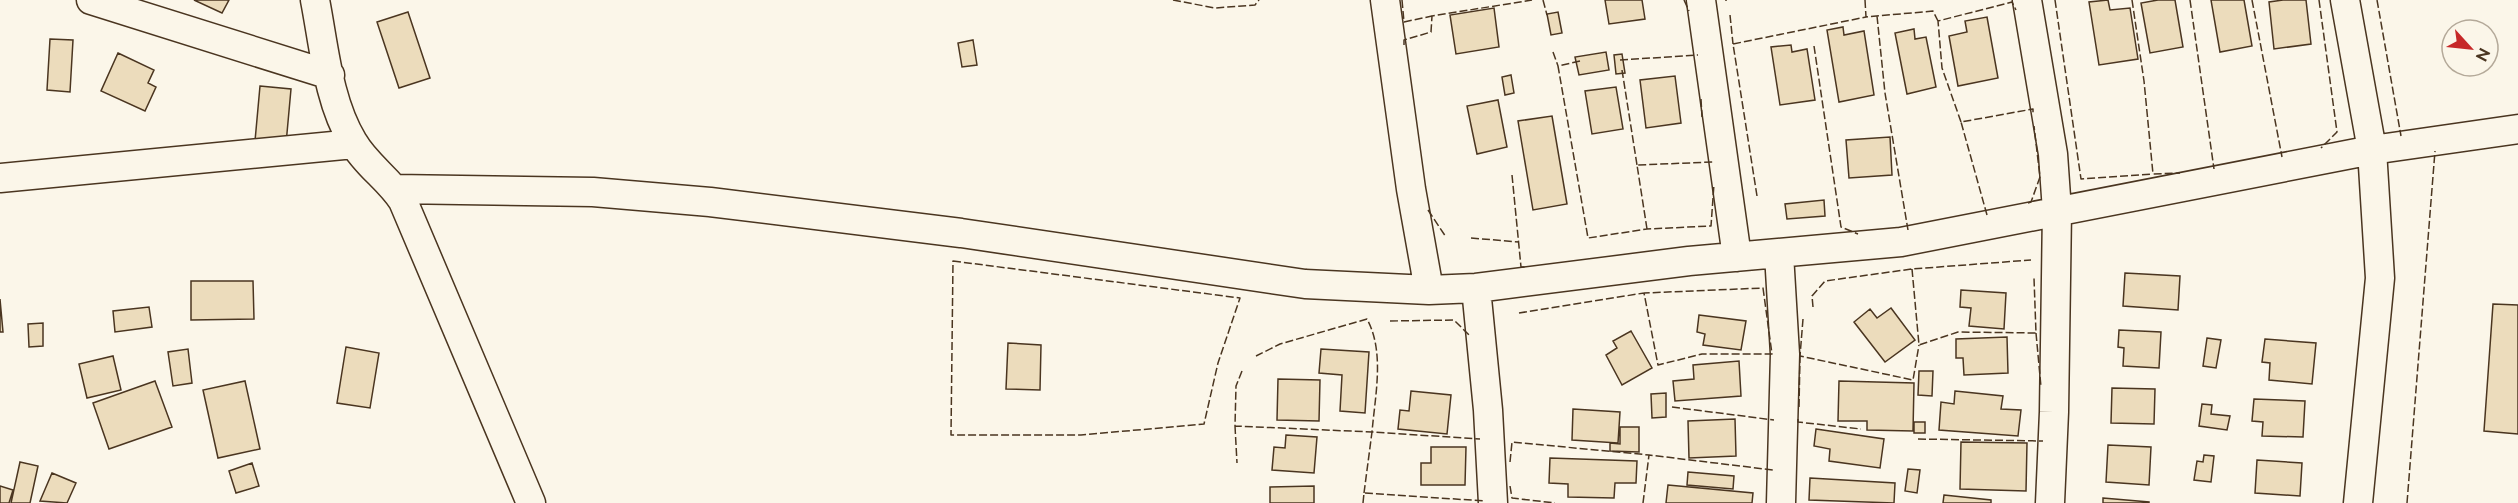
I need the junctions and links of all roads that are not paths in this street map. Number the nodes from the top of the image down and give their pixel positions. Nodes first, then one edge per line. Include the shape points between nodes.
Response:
1 (91, 0) edge
2 (315, 0) edge
3 (1385, 0) edge
4 (1701, 0) edge
5 (2027, 0) edge
6 (2345, 0) edge
7 (330, 75) junction
8 (2518, 129) edge
9 (354, 144) junction
10 (2372, 150) junction
11 (0, 178) edge
12 (395, 189) junction
13 (2057, 211) junction
14 (1779, 254) junction
15 (1737, 257) junction
16 (1476, 288) junction
17 (1429, 290) junction
18 (531, 503) edge
19 (1493, 503) edge
20 (1781, 503) edge
21 (2050, 503) edge
22 (2358, 503) edge

1 - 7 street
2 - 7 street
3 - 17 street
4 - 15 street
5 - 13 street via 2053,154
6 - 10 street
7 - 9 street
8 - 10 street
9 - 11 street
9 - 12 street
10 - 13 street
10 - 22 street via 2380,278
12 - 17 street via 593,192 710,202 961,233 1305,284
12 - 18 street
13 - 14 street via 1901,242
13 - 21 street
14 - 15 street
14 - 20 street via 1785,354
15 - 16 street
16 - 17 street
16 - 19 street

